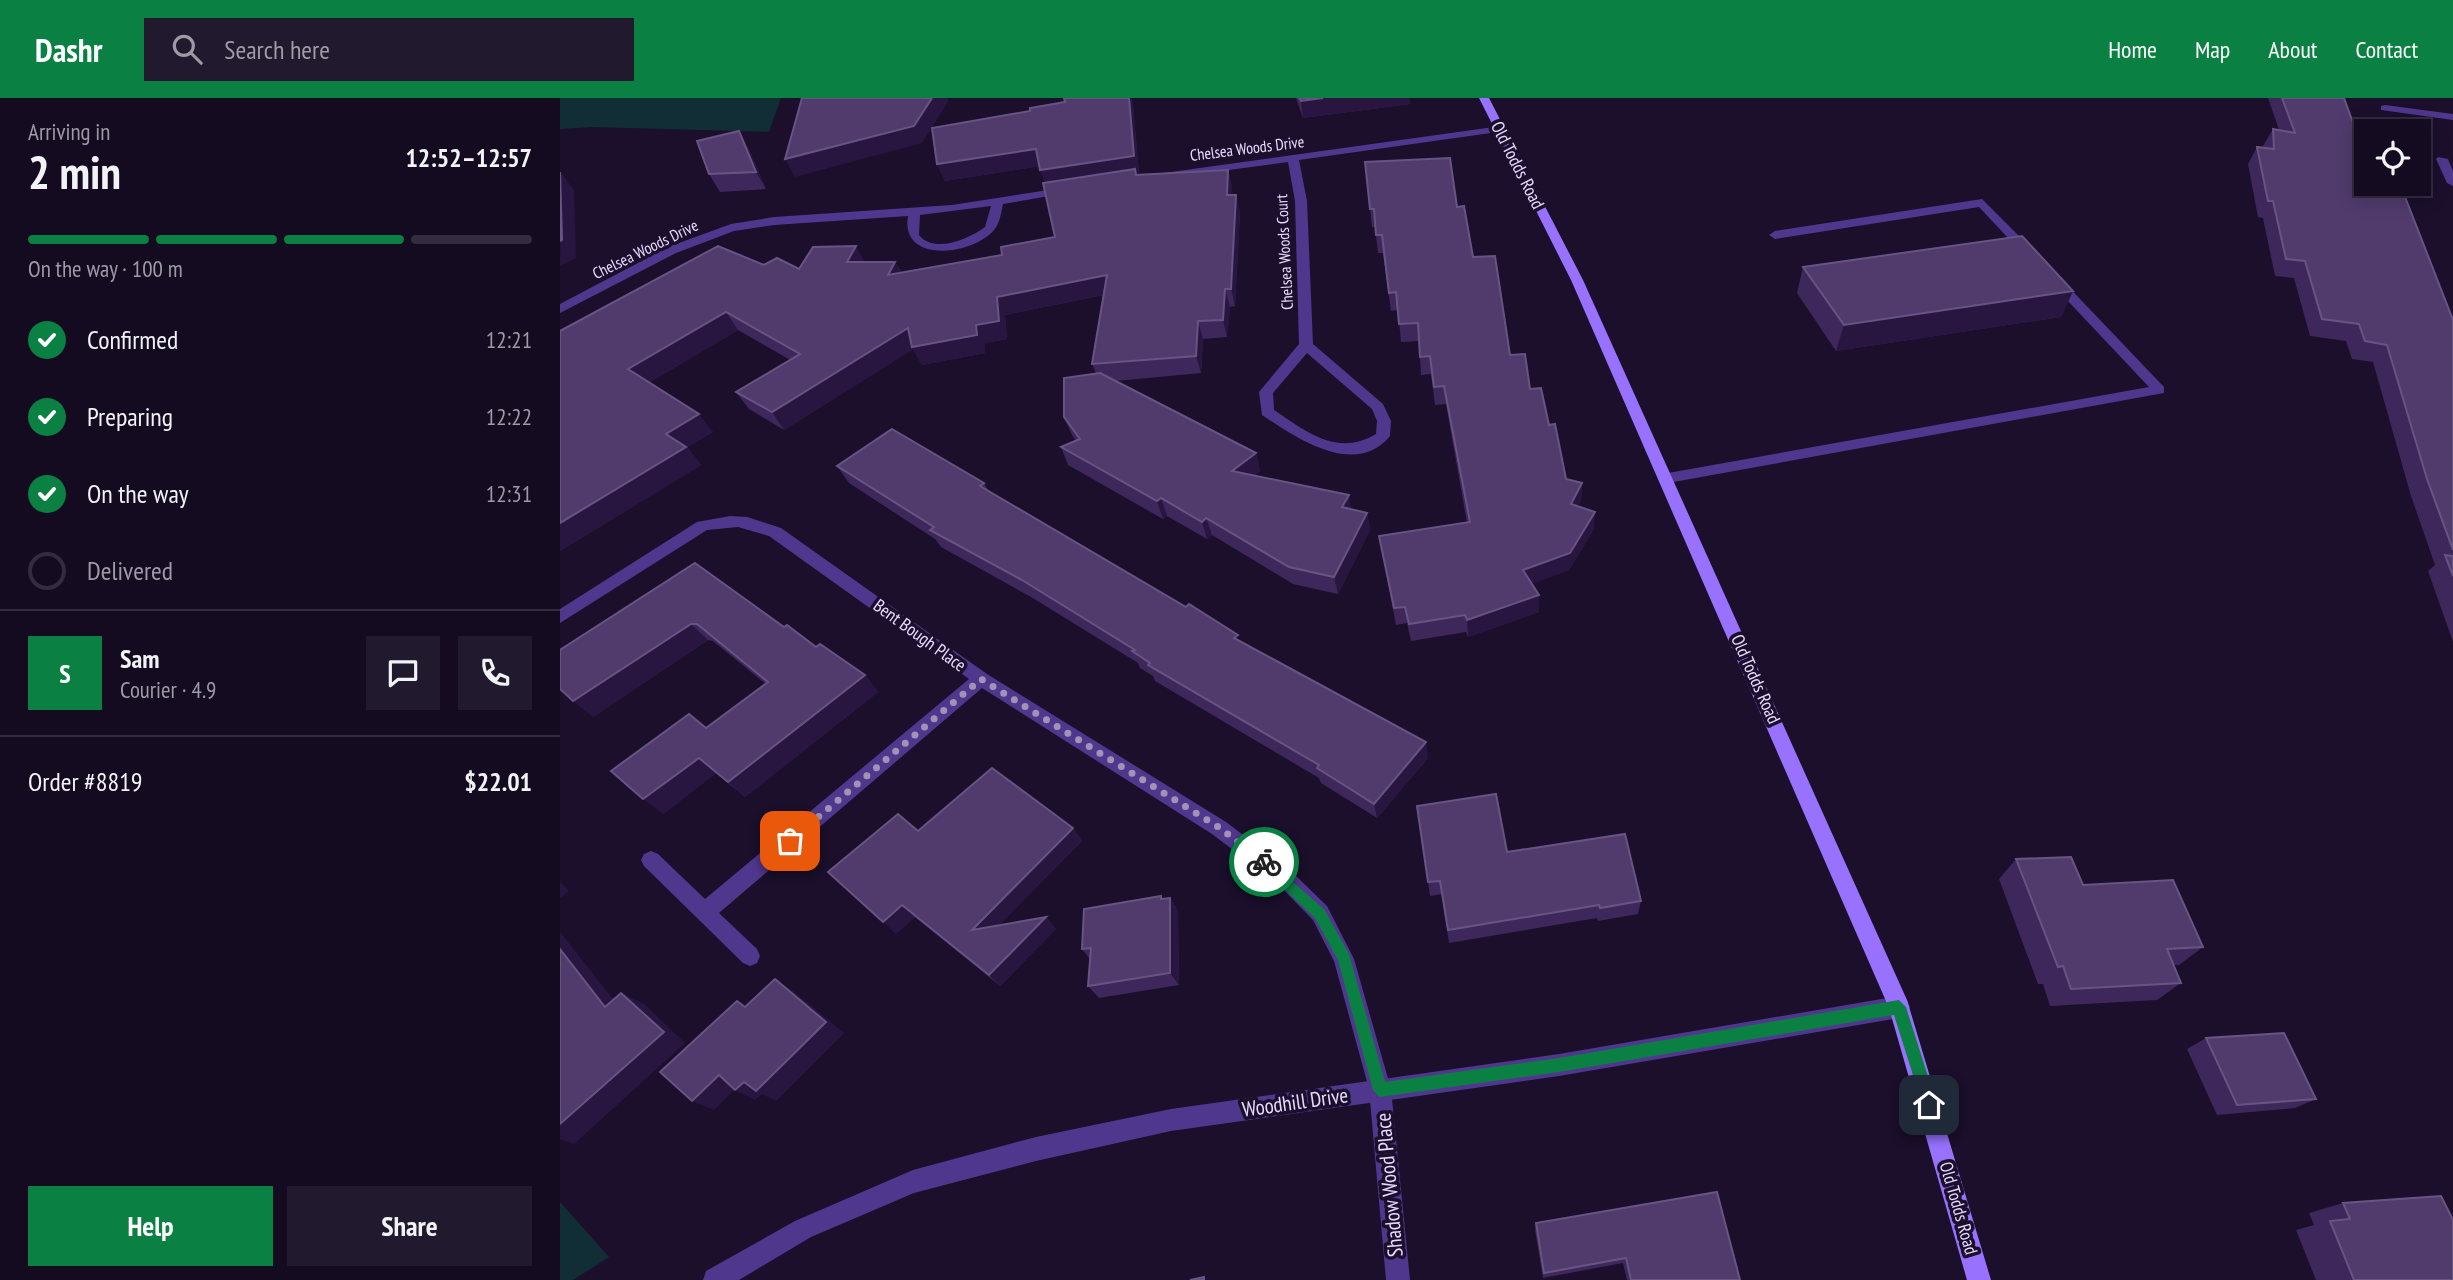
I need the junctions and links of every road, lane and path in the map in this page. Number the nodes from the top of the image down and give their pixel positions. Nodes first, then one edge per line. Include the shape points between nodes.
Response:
1 (1483, 98) edge
2 (2385, 108) dead end
3 (2453, 117) edge
4 (1501, 129) junction
5 (1293, 159) junction
6 (2442, 159) dead end
7 (1152, 177) edge
8 (2453, 183) edge
9 (1085, 187) edge
10 (997, 202) junction
11 (914, 213) junction
12 (1775, 235) dead end
13 (560, 309) edge
14 (1306, 345) junction
15 (1668, 478) junction
16 (560, 617) edge
17 (981, 679) junction
18 (651, 860) dead end
19 (705, 912) junction
20 (750, 957) dead end
21 (1899, 1007) junction
22 (1380, 1090) junction
23 (715, 1280) edge
24 (1398, 1280) edge
25 (1979, 1280) edge

1 - 4 main road, Old Todds Road
2 - 3 street
4 - 5 street, Chelsea Woods Drive
4 - 15 main road, Old Todds Road
5 - 7 street, Chelsea Woods Drive
5 - 14 street, Chelsea Woods Court via 1301,201
6 - 8 street
9 - 10 street, Chelsea Woods Drive
10 - 11 street, Chelsea Woods Drive
10 - 11 street via 990,228 982,235 946,246 916,240 912,234
11 - 13 street, Chelsea Woods Drive via 731,228 672,250
12 - 15 street via 1982,203 2159,390
14 - 14 street via 1266,392 1267,412 1335,449 1371,445 1383,436 1384,421 1378,407
15 - 21 main road, Old Todds Road
16 - 17 street, Bent Bough Place via 702,526 727,519 751,521 775,532
17 - 19 street
17 - 22 street, Bent Bough Place via 1220,828 1285,878 1320,913 1344,959
18 - 19 street
19 - 20 street
21 - 22 street, Woodhill Drive via 1559,1065
21 - 25 main road, Old Todds Road
22 - 23 street, Woodhill Drive via 1171,1120 913,1182 803,1229
22 - 24 street, Shadow Wood Place

